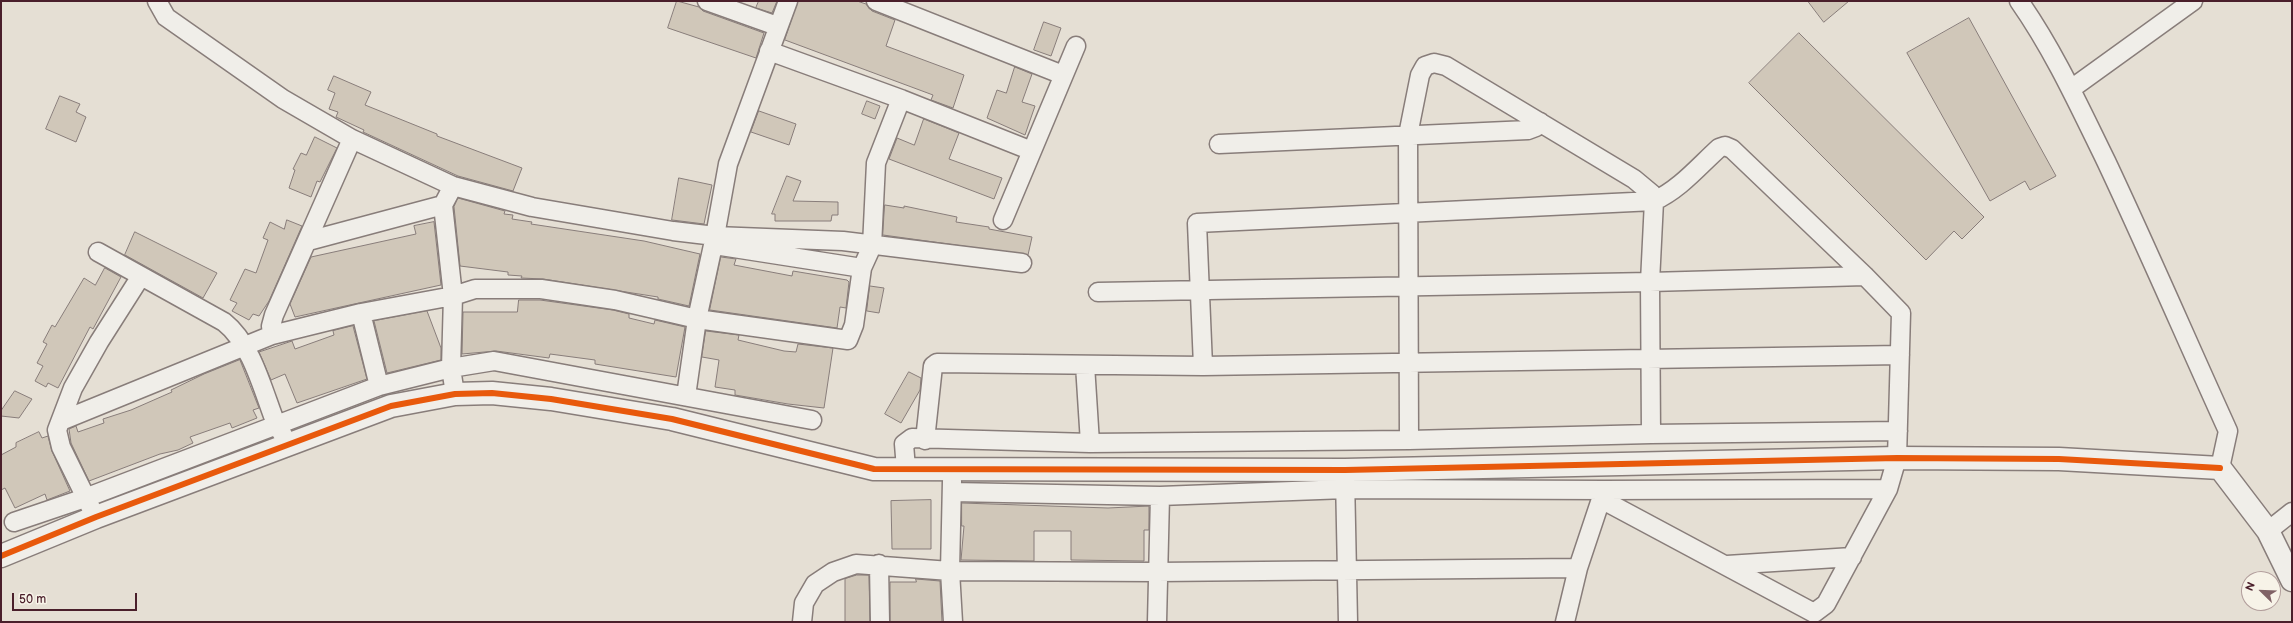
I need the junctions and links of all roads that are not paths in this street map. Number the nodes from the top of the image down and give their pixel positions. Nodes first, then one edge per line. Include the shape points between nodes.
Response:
1 (156, 1) edge
2 (707, 1) edge
3 (788, 1) edge
4 (876, 1) edge
5 (2019, 1) edge
6 (2193, 1) edge
7 (777, 26) junction
8 (1076, 46) dead end
9 (770, 50) junction
10 (1063, 75) junction
11 (2071, 89) junction
12 (901, 98) junction
13 (1540, 122) junction
14 (1408, 135) junction
15 (352, 139) junction
16 (1219, 144) dead end
17 (1032, 151) junction
18 (452, 186) junction
19 (1654, 201) junction
20 (443, 205) junction
21 (1408, 211) junction
22 (1003, 220) dead end
23 (714, 240) junction
24 (308, 242) junction
25 (872, 246) junction
26 (98, 252) dead end
27 (1022, 263) dead end
28 (862, 268) junction
29 (141, 276) junction
30 (1865, 276) junction
31 (1650, 282) junction
32 (1409, 287) junction
33 (1200, 290) junction
34 (1098, 292) dead end
35 (453, 296) junction
36 (362, 313) junction
37 (697, 319) junction
38 (272, 335) junction
39 (245, 346) junction
40 (1900, 355) junction
41 (1650, 360) junction
42 (1409, 362) junction
43 (1085, 365) junction
44 (1203, 366) junction
45 (451, 368) junction
46 (379, 386) junction
47 (456, 394) junction
48 (686, 396) junction
49 (812, 420) dead end
50 (61, 421) junction
51 (276, 424) junction
52 (1898, 431) junction
53 (1650, 434) junction
54 (925, 440) junction
55 (1409, 440) junction
56 (1090, 443) junction
57 (290, 446) junction
58 (1897, 458) junction
59 (906, 468) junction
60 (2220, 468) junction
61 (952, 470) junction
62 (1346, 479) junction
63 (1888, 488) junction
64 (952, 492) junction
65 (1602, 495) junction
66 (1160, 496) junction
67 (85, 498) junction
68 (2292, 512) edge
69 (96, 517) junction
70 (14, 522) dead end
71 (2268, 531) junction
72 (1, 556) edge
73 (1852, 557) junction
74 (879, 564) junction
75 (1727, 565) junction
76 (1578, 568) junction
77 (1348, 569) junction
78 (950, 571) junction
79 (1157, 572) junction
80 (2292, 580) edge
81 (802, 622) edge
82 (880, 622) edge
83 (953, 622) edge
84 (1157, 622) edge
85 (1348, 622) edge
86 (1564, 622) edge

1 - 15 street via 172,22 283,99
2 - 7 street
3 - 7 street
4 - 10 street
5 - 11 street via 2043,35
6 - 11 street
7 - 9 street
8 - 10 street
9 - 12 street
9 - 23 street via 728,164
10 - 17 street
11 - 60 street via 2128,207 2228,431
12 - 17 street
12 - 25 street via 876,163
13 - 14 street via 1528,130
13 - 14 street via 1446,66 1434,63 1426,66 1420,75
13 - 19 street via 1634,179 1652,194
14 - 16 street
14 - 21 street
15 - 18 street
15 - 24 street
17 - 22 street
18 - 20 street
18 - 23 street via 532,207
19 - 21 street
19 - 30 street via 1675,188 1719,148 1725,146 1732,149
19 - 31 street
20 - 24 street
20 - 35 street
21 - 32 street
21 - 33 street via 1197,223
23 - 25 street via 843,242
23 - 28 street
23 - 37 street
24 - 38 street via 274,315
25 - 27 street
25 - 28 street
26 - 29 street
28 - 37 street via 854,325 848,340
29 - 39 street via 224,322 236,332
29 - 50 street via 72,388
30 - 31 street
30 - 40 street via 1901,313
31 - 32 street
31 - 41 street
32 - 33 street
32 - 42 street
33 - 34 street
33 - 44 street
35 - 36 street
35 - 37 street via 475,289 541,289 615,300
35 - 45 street
36 - 38 street
36 - 46 street
37 - 48 street
38 - 39 street
39 - 50 street
39 - 51 street
40 - 41 street
40 - 52 street
41 - 42 street
41 - 53 street
42 - 44 street
42 - 55 street
43 - 44 street
43 - 54 street via 937,363 933,366
43 - 56 street
45 - 46 street
45 - 47 street
45 - 48 street via 494,361
46 - 51 street
47 - 57 street via 391,406
47 - 59 street via 492,393 551,399 672,419 874,469
48 - 49 street
50 - 67 street via 57,430 61,447
51 - 57 street
51 - 67 street
52 - 53 street
52 - 58 street
53 - 55 street
54 - 56 street
54 - 59 street via 912,438 904,444
55 - 56 street
57 - 69 street
58 - 60 street via 2059,459
58 - 62 street
58 - 63 street
59 - 61 street
60 - 71 street
61 - 62 street
61 - 64 street
62 - 65 street
62 - 66 street
62 - 77 street
63 - 65 street
63 - 73 street
64 - 66 street
64 - 78 street
65 - 75 street
65 - 76 street
66 - 79 street
67 - 69 street
67 - 70 street
68 - 71 street
69 - 72 street
71 - 80 street
73 - 75 street
73 - 75 street via 1826,604 1814,613
74 - 78 street
74 - 81 street via 845,566 815,584 804,603
74 - 82 street
76 - 77 street
76 - 86 street
77 - 79 street
77 - 85 street
78 - 79 street
78 - 83 street
79 - 84 street

